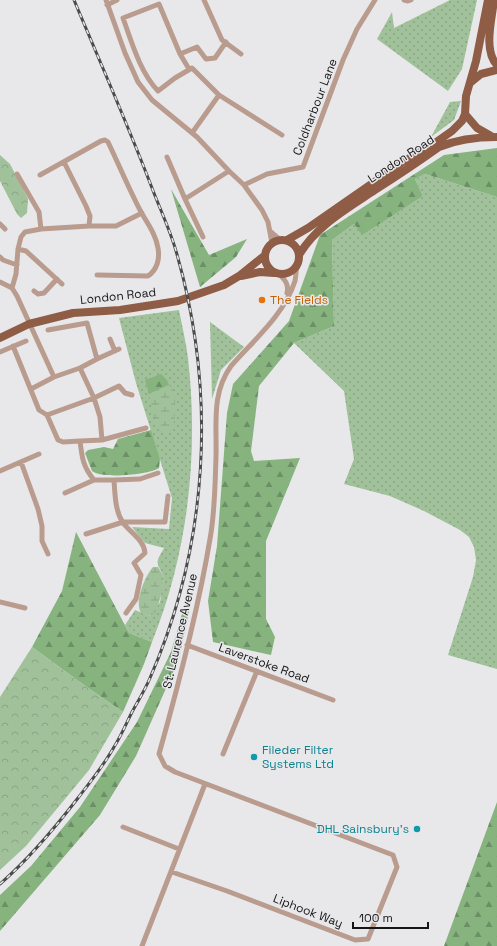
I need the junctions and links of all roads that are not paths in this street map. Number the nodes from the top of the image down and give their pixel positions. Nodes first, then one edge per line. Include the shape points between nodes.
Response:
1 (116, 0) edge
2 (204, 0) edge
3 (375, 0) edge
4 (404, 0) edge
5 (411, 0) edge
6 (488, 0) edge
7 (494, 0) edge
8 (106, 2) edge
9 (226, 42) junction
10 (180, 54) junction
11 (241, 54) dead end
12 (497, 66) edge
13 (190, 69) junction
14 (497, 70) edge
15 (469, 83) junction
16 (219, 94) junction
17 (465, 114) junction
18 (192, 133) junction
19 (282, 135) dead end
20 (494, 137) edge
21 (167, 157) dead end
22 (64, 162) junction
23 (229, 172) junction
24 (17, 174) dead end
25 (40, 175) dead end
26 (244, 185) junction
27 (185, 199) junction
28 (142, 213) junction
29 (0, 224) edge
30 (89, 226) junction
31 (5, 229) dead end
32 (41, 229) junction
33 (270, 231) junction
34 (203, 237) dead end
35 (279, 241) junction
36 (18, 249) junction
37 (300, 255) junction
38 (0, 256) edge
39 (264, 256) junction
40 (16, 264) junction
41 (297, 265) junction
42 (276, 273) junction
43 (97, 275) dead end
44 (239, 276) junction
45 (57, 279) junction
46 (0, 282) edge
47 (62, 284) dead end
48 (12, 288) junction
49 (34, 291) dead end
50 (284, 303) junction
51 (29, 324) junction
52 (48, 330) dead end
53 (0, 338) edge
54 (110, 339) dead end
55 (26, 341) dead end
56 (13, 346) junction
57 (0, 352) edge
58 (97, 359) junction
59 (80, 368) junction
60 (54, 378) junction
61 (31, 389) junction
62 (132, 395) dead end
63 (94, 398) junction
64 (47, 415) junction
65 (146, 428) dead end
66 (102, 440) junction
67 (80, 441) junction
68 (39, 454) dead end
69 (22, 462) junction
70 (0, 472) edge
71 (158, 473) dead end
72 (94, 480) junction
73 (114, 480) junction
74 (65, 494) dead end
75 (168, 496) dead end
76 (123, 522) junction
77 (86, 534) dead end
78 (48, 554) dead end
79 (0, 602) edge
80 (25, 608) dead end
81 (126, 613) dead end
82 (187, 645) junction
83 (257, 671) junction
84 (333, 700) dead end
85 (223, 754) dead end
86 (205, 784) junction
87 (123, 826) dead end
88 (179, 849) junction
89 (172, 872) junction
90 (142, 946) edge

1 - 8 street
2 - 9 street via 222,40
3 - 26 street, Coldharbour Lane via 356,29 303,167 267,174
4 - 5 street
6 - 15 main road
7 - 12 main road via 489,45
8 - 18 street via 124,53 138,82 152,100
9 - 10 street via 215,58 206,59 197,47
9 - 11 street
10 - 13 street
10 - 13 street via 159,4 123,18 134,51 158,92
13 - 16 street
14 - 15 main road via 481,74
15 - 17 main road
16 - 18 street
16 - 19 street
17 - 20 main road via 477,128
17 - 35 main road, London Road via 452,131 435,143 403,162 308,228
18 - 23 street
20 - 37 main road, London Road via 466,138 439,147 320,229 305,245
21 - 27 street
22 - 25 street
22 - 28 street via 105,140
22 - 30 street via 90,216
23 - 26 street
23 - 27 street
24 - 32 street via 39,212
26 - 33 street via 262,210
27 - 34 street
28 - 30 street via 116,226
28 - 43 street via 150,225 158,249 158,260 153,273 148,276
29 - 31 street
30 - 32 street
32 - 36 street via 25,232
33 - 35 street
33 - 35 street
35 - 37 main road via 295,245
35 - 39 main road via 266,250
36 - 40 street
36 - 45 street via 26,251
37 - 41 main road
38 - 40 street via 3,260
39 - 42 main road via 267,266
39 - 44 main road, London Road
40 - 48 street
41 - 42 main road via 290,273
41 - 50 street, St. Laurence Avenue via 295,281
42 - 44 main road, London Road via 260,272
42 - 50 street, St. Laurence Avenue via 288,285
44 - 51 main road, London Road via 224,285 178,301 120,310 73,313
45 - 47 street
45 - 49 street via 44,293 38,294
46 - 48 street
48 - 51 street
50 - 82 street, St. Laurence Avenue via 276,316 231,366 220,385 216,405 215,486 210,538
51 - 53 main road, London Road
51 - 60 street
52 - 58 street via 87,323
54 - 58 street via 117,350
55 - 56 street
56 - 57 street
56 - 61 street
58 - 59 street
59 - 60 street
59 - 63 street
60 - 61 street
61 - 64 street via 39,410
62 - 63 street via 125,393 119,386
63 - 64 street
63 - 66 street via 100,417
64 - 67 street via 58,440
65 - 66 street
66 - 67 street
67 - 72 street via 83,463
68 - 69 street
69 - 70 street
69 - 78 street via 38,509 42,541
71 - 73 street via 140,478
72 - 73 street
72 - 74 street
73 - 76 street via 115,499
75 - 76 street via 165,522
76 - 77 street
76 - 81 street via 144,546 144,553 134,563 140,575 136,599
79 - 80 street
82 - 83 street, Laverstoke Road
82 - 86 street, St. Laurence Avenue via 159,754 165,766
83 - 84 street, Laverstoke Road
83 - 85 street
86 - 88 street
86 - 89 street, Liphook Way via 393,855 396,871 368,939 354,940
87 - 88 street
88 - 89 street
89 - 90 street

